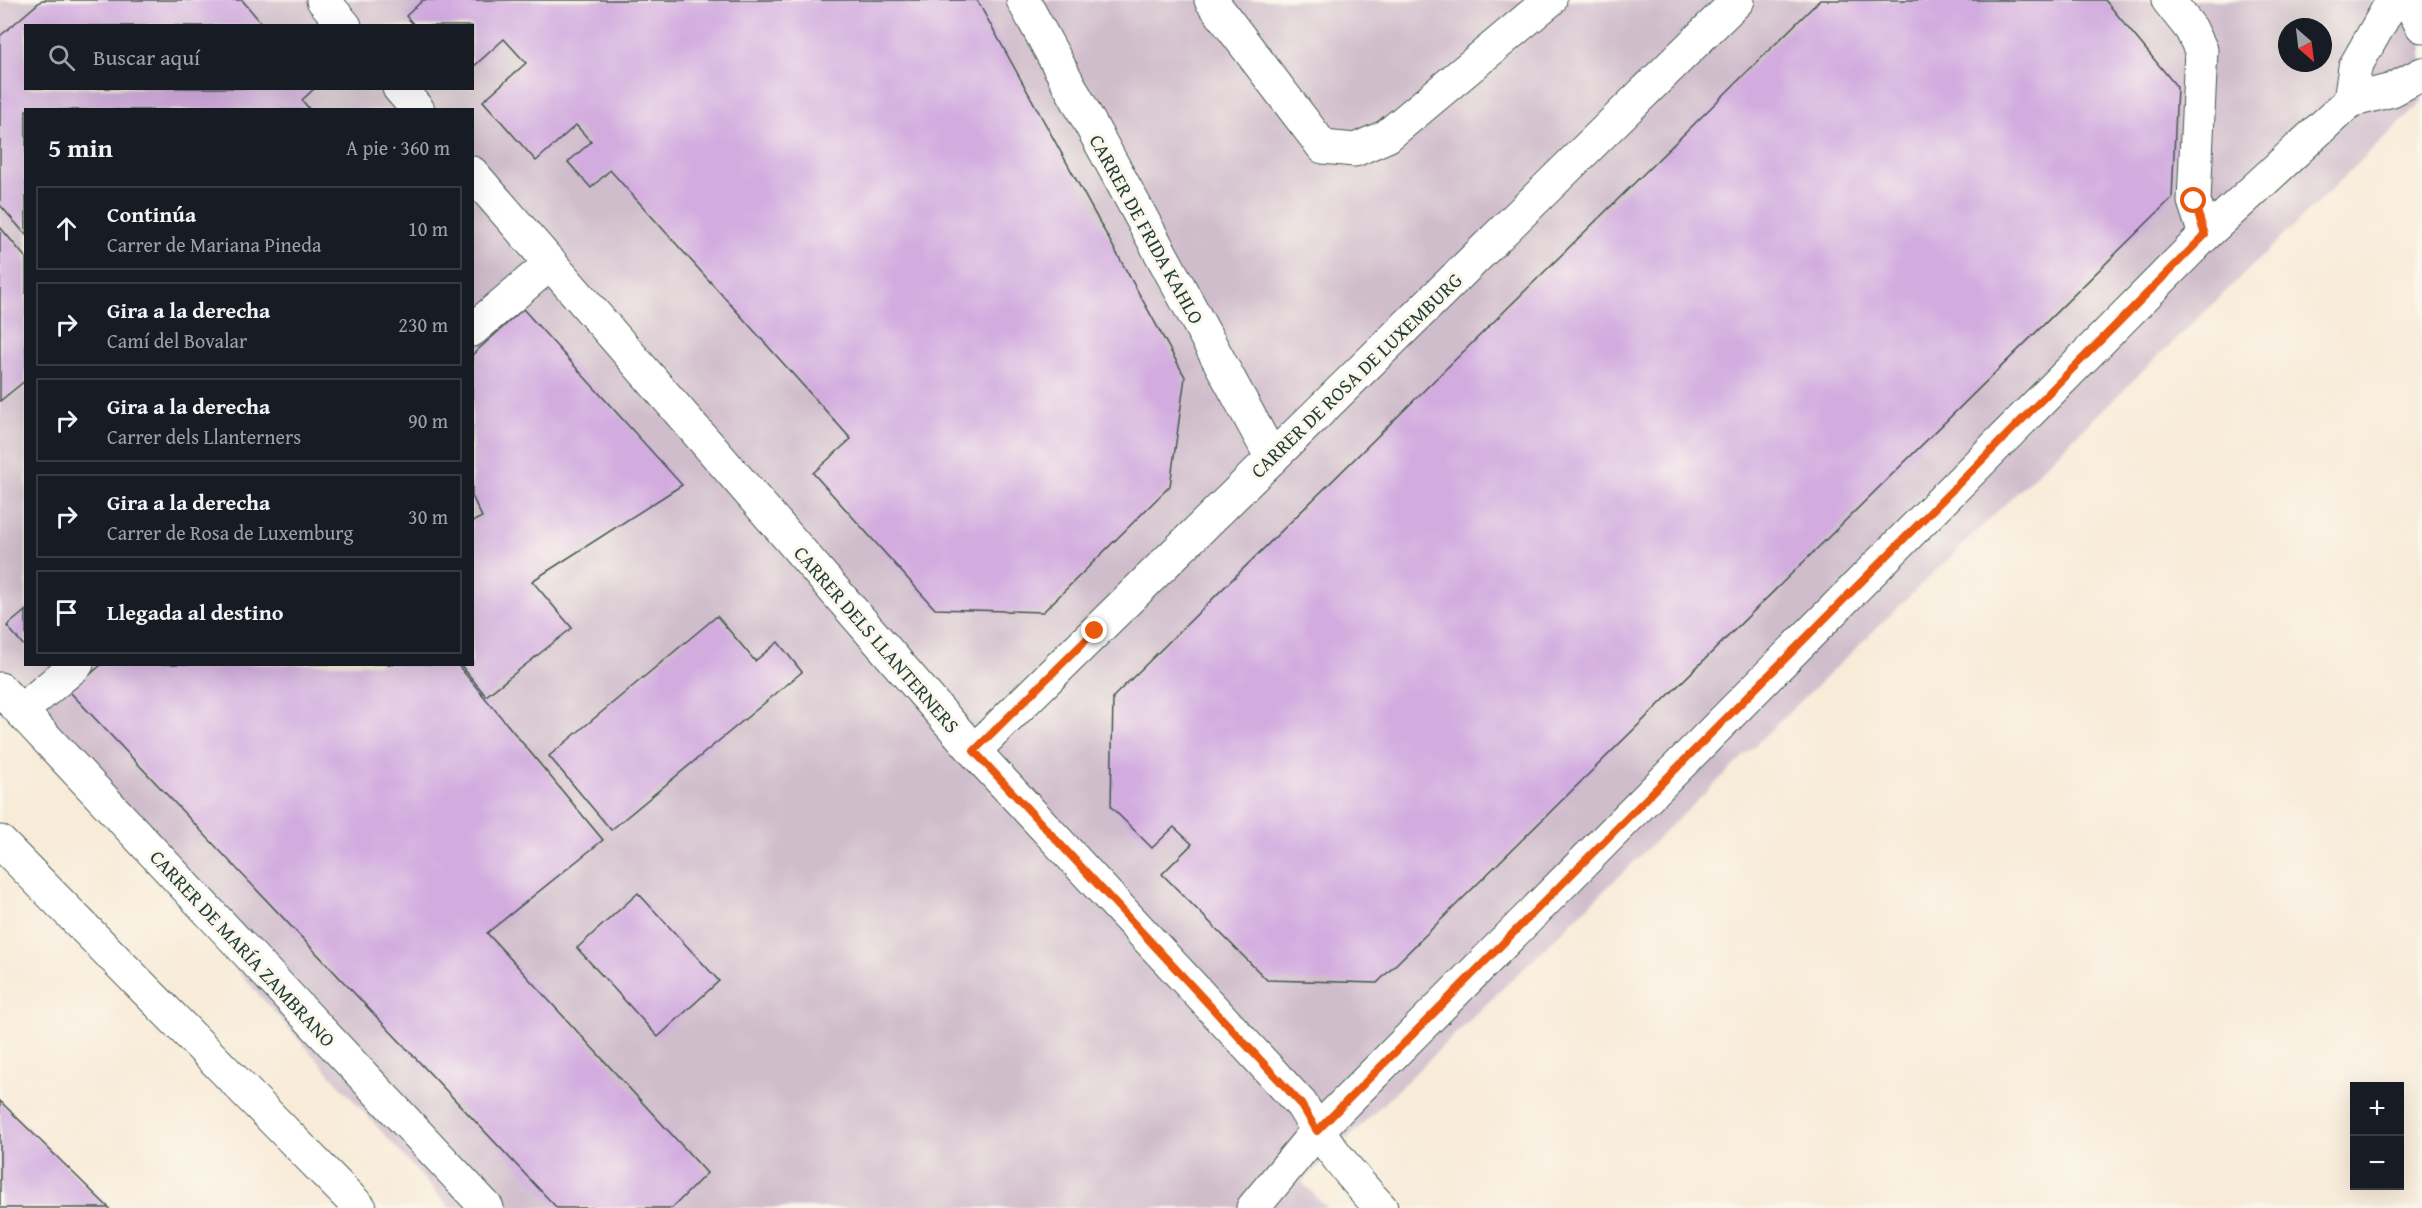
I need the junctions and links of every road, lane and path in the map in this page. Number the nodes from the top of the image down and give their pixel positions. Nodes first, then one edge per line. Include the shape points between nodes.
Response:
1 (323, 0) edge
2 (1023, 0) edge
3 (1211, 0) edge
4 (1550, 0) edge
5 (1738, 0) edge
6 (2168, 0) edge
7 (2393, 0) edge
8 (2408, 0) edge
9 (343, 24) edge
10 (2422, 26) edge
11 (2422, 74) edge
12 (401, 90) edge
13 (2350, 101) junction
14 (416, 108) edge
15 (474, 175) edge
16 (2205, 235) junction
17 (551, 263) junction
18 (474, 328) edge
19 (1272, 458) junction
20 (73, 666) edge
21 (10, 700) edge
22 (974, 751) junction
23 (0, 842) edge
24 (1317, 1131) junction
25 (360, 1208) edge
26 (487, 1208) edge
27 (1253, 1208) edge
28 (1381, 1208) edge

1 - 9 street
2 - 19 street, CARRER DE FRIDA KAHLO
3 - 4 street via 1323,147 1355,150 1387,135
5 - 19 street, CARRER DE ROSA DE LUXEMBURG
6 - 16 street via 2191,29 2201,50 2194,201
7 - 13 street via 2355,67
8 - 10 street
11 - 13 street via 2392,90
12 - 14 street
13 - 16 street
15 - 17 street, CARRER DELS LLANTERNERS
16 - 24 street
17 - 18 street
17 - 22 street, CARRER DELS LLANTERNERS
19 - 22 street, CARRER DE ROSA DE LUXEMBURG
20 - 21 street
21 - 26 street, CARRER DE MARÍA ZAMBRANO
22 - 24 street, CARRER DELS LLANTERNERS via 1301,1104
23 - 25 street
24 - 27 street
24 - 28 street, CARRER DELS LLANTERNERS via 1348,1173

